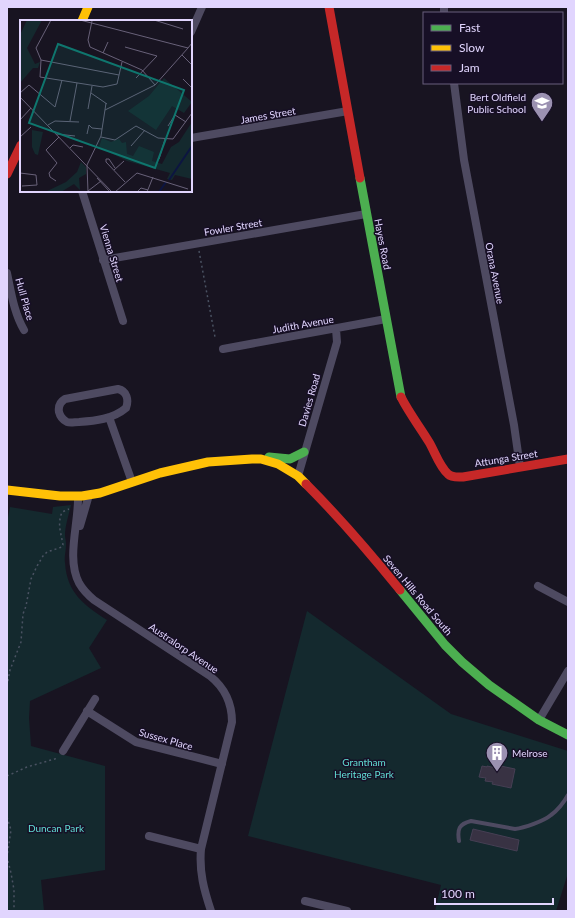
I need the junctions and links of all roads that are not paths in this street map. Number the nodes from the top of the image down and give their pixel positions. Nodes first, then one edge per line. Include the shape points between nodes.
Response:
1 (88, 7) edge
2 (202, 7) edge
3 (329, 7) edge
4 (82, 20) edge
5 (192, 30) edge
6 (454, 84) edge
7 (348, 111) junction
8 (192, 138) edge
9 (20, 147) edge
10 (7, 174) edge
11 (82, 192) edge
12 (366, 214) junction
13 (103, 260) junction
14 (7, 273) edge
15 (386, 319) junction
16 (123, 321) dead end
17 (336, 329) junction
18 (24, 330) dead end
19 (224, 349) dead end
20 (109, 417) junction
21 (304, 452) junction
22 (261, 459) junction
23 (568, 459) edge
24 (520, 467) junction
25 (448, 474) joint
26 (298, 476) junction
27 (132, 482) junction
28 (7, 490) edge
29 (89, 495) junction
30 (78, 496) junction
31 (75, 544) junction
32 (538, 586) dead end
33 (568, 602) edge
34 (568, 671) edge
35 (95, 699) dead end
36 (87, 711) junction
37 (539, 720) junction
38 (568, 735) edge
39 (63, 751) road end
40 (222, 764) junction
41 (568, 795) edge
42 (149, 836) dead end
43 (458, 841) dead end
44 (202, 849) junction
45 (305, 901) dead end
46 (211, 911) edge
47 (347, 911) edge

1 - 4 street
2 - 5 street
3 - 7 street, Hayes Road
6 - 24 street, Orana Avenue via 464,160
7 - 8 street, James Street
7 - 12 street, Hayes Road
9 - 10 street
11 - 13 street, Vienna Street
12 - 13 street, Fowler Street
12 - 15 street, Hayes Road
13 - 16 street, Vienna Street
14 - 18 street, Hull Place
15 - 17 street, Judith Avenue
15 - 25 street, Hayes Road via 403,402
17 - 19 street, Judith Avenue
17 - 21 street, Davies Road via 337,342
20 - 20 street via 123,411 127,406 126,395 122,390 68,398 59,406 60,415 67,422 91,422
20 - 27 street
21 - 22 street, Seven Hills Road South via 290,459
21 - 26 street, Davies Road
22 - 26 street, Seven Hills Road South via 278,464
22 - 27 street, Seven Hills Road South via 243,458 208,462 173,469
23 - 24 street, Attunga Street
24 - 25 street, Attunga Street via 457,477
26 - 37 street, Seven Hills Road South via 356,537 445,645 489,685
27 - 29 street, Seven Hills Road South
28 - 30 street, Seven Hills Road South
29 - 30 street, Seven Hills Road South
29 - 31 street, Australorp Avenue
30 - 31 street, Australorp Avenue
31 - 40 street, Australorp Avenue via 75,570 79,583 86,593 216,680 223,689 231,707 232,722
32 - 33 street
34 - 37 street
35 - 36 street
36 - 39 street
36 - 40 street, Sussex Place via 136,742
37 - 38 street, Seven Hills Road South
40 - 44 street, Australorp Avenue
41 - 43 lane via 551,815 520,828 471,821 464,823 457,832
42 - 44 street
44 - 46 street, Australorp Avenue via 202,882
45 - 47 street

